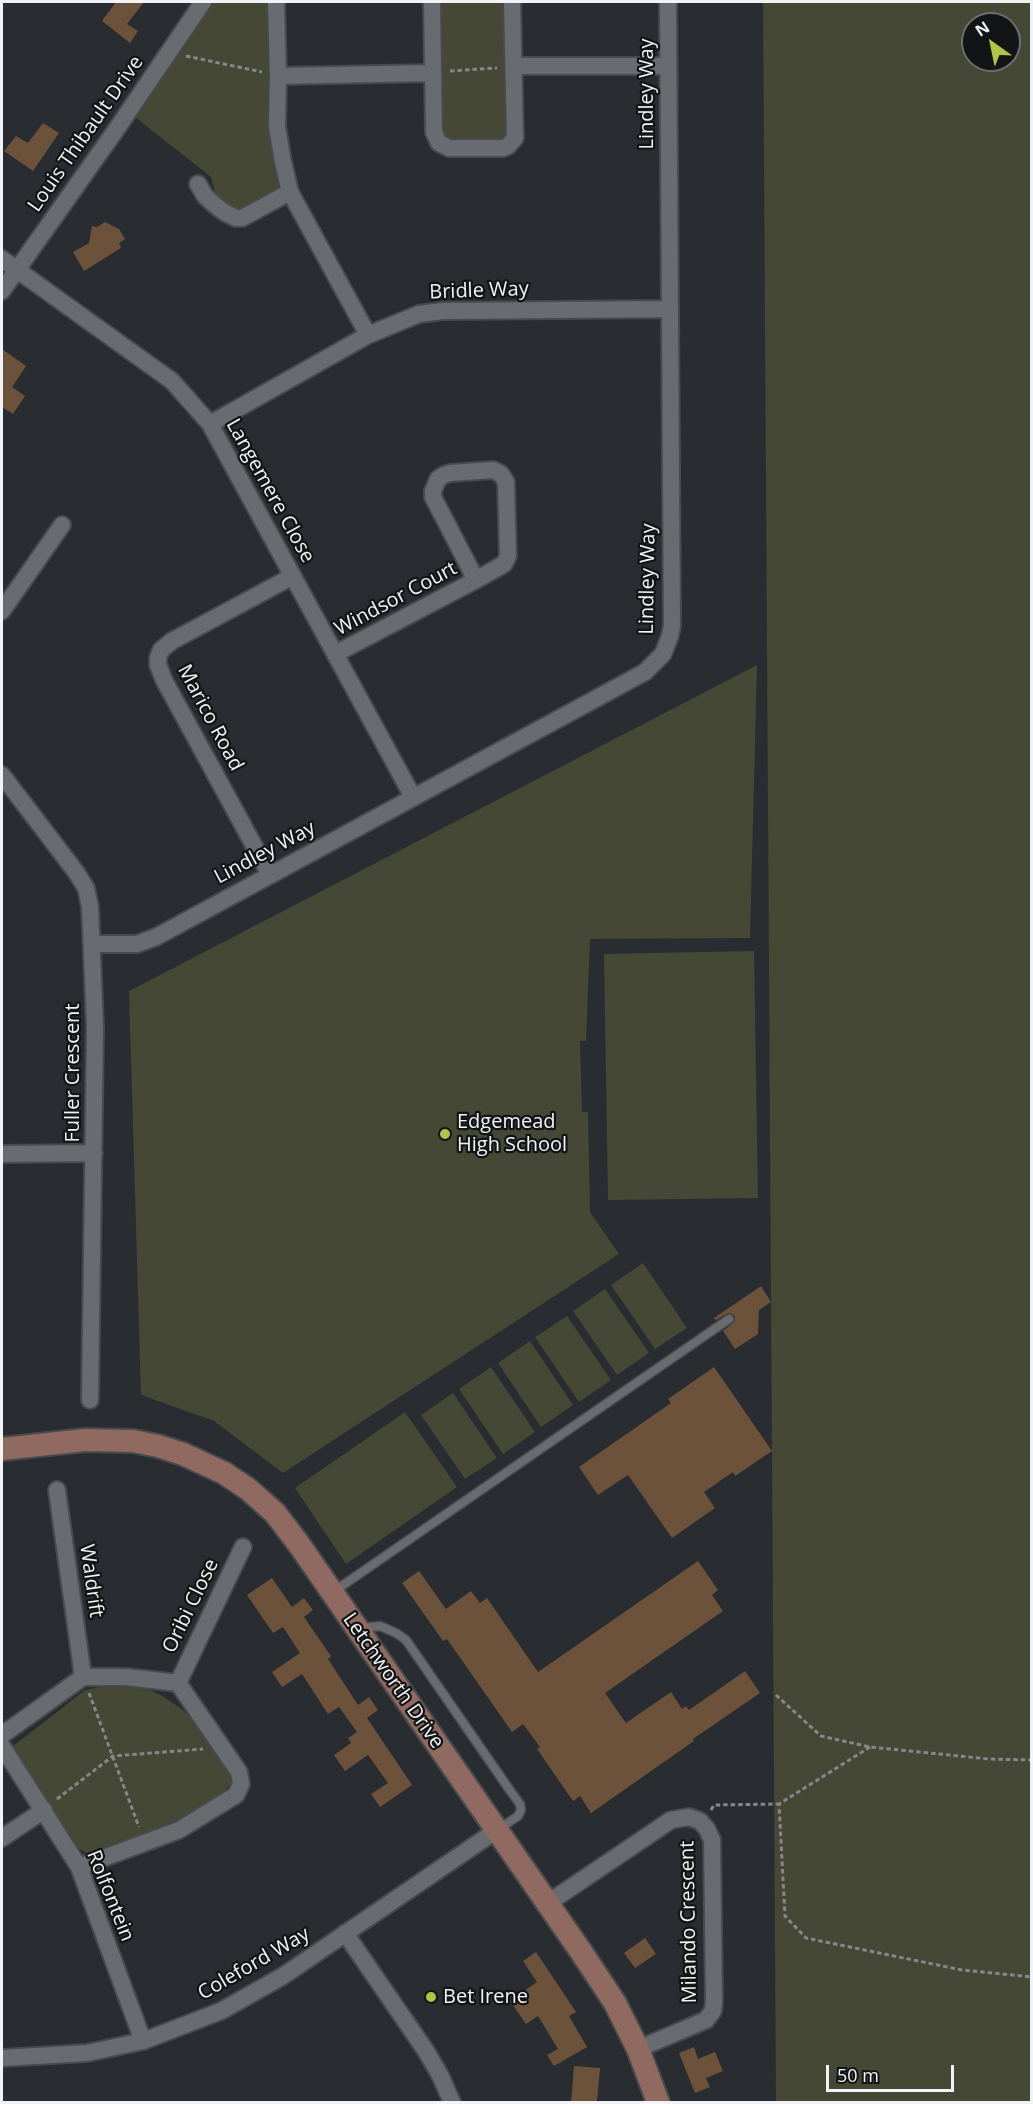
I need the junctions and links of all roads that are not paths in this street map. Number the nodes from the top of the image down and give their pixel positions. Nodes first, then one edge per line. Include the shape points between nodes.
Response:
1 (203, 2) edge
2 (276, 2) edge
3 (432, 2) edge
4 (512, 2) edge
5 (668, 2) edge
6 (514, 66) junction
7 (668, 66) junction
8 (433, 72) junction
9 (278, 76) junction
10 (198, 184) dead end
11 (290, 192) junction
12 (2, 258) edge
13 (16, 270) junction
14 (2, 291) edge
15 (669, 309) junction
16 (368, 335) junction
17 (210, 424) junction
18 (62, 525) dead end
19 (293, 576) junction
20 (476, 580) junction
21 (2, 611) edge
22 (335, 654) junction
23 (2, 776) edge
24 (413, 797) junction
25 (270, 875) junction
26 (93, 944) junction
27 (94, 1153) junction
28 (2, 1154) edge
29 (729, 1319) dead end
30 (90, 1400) dead end
31 (2, 1449) edge
32 (57, 1490) dead end
33 (243, 1547) dead end
34 (332, 1592) junction
35 (357, 1628) junction
36 (83, 1677) junction
37 (178, 1683) junction
38 (2, 1735) edge
39 (2, 1746) edge
40 (44, 1810) junction
41 (497, 1830) junction
42 (2, 1838) edge
43 (79, 1867) junction
44 (548, 1903) junction
45 (345, 1933) junction
46 (143, 2041) junction
47 (638, 2049) junction
48 (2, 2058) edge
49 (452, 2103) edge
50 (658, 2103) edge

1 - 13 street, Louis Thibault Drive
2 - 9 street
3 - 8 street
4 - 6 street
5 - 7 street, Lindley Way
6 - 7 street
6 - 8 street via 516,134 513,142 503,148 449,148 439,143 434,132
7 - 15 street, Lindley Way
8 - 9 street
9 - 11 street via 277,127
10 - 11 street via 205,196 224,212 242,218
11 - 16 street
12 - 13 street, Langemere Close
13 - 14 street, Louis Thibault Drive
13 - 17 street, Langemere Close via 172,381
15 - 16 street, Bridle Way via 443,311 419,314
15 - 24 street, Lindley Way via 672,626 663,654 645,672
16 - 17 street, Bridle Way
17 - 19 street, Langemere Close
18 - 21 street
19 - 22 street, Langemere Close
19 - 25 street, Marico Road via 184,634 161,650 158,658 164,680
20 - 20 street, Windsor Court via 500,567 508,556 506,482 493,470 444,475 433,491
20 - 22 street, Windsor Court
22 - 24 street, Langemere Close
23 - 26 street, Fuller Crescent via 86,888
24 - 25 street, Lindley Way
25 - 26 street, Lindley Way via 156,937 137,944
26 - 27 street, Fuller Crescent
27 - 28 street
27 - 30 street, Fuller Crescent
29 - 34 lane
31 - 34 street, Letchworth Drive via 85,1440 134,1441 202,1462 236,1481 275,1513
32 - 36 street, Waldrift
33 - 37 street, Oribi Close
34 - 35 street, Letchworth Drive
35 - 41 street, Letchworth Drive
35 - 41 lane via 380,1626 406,1640 520,1804 518,1816
36 - 37 street
36 - 38 street
37 - 43 street via 239,1773 241,1784 236,1795 178,1830
39 - 40 street, Rolfontein
40 - 42 street
40 - 43 street, Rolfontein
41 - 44 street, Letchworth Drive
41 - 45 street, Coleford Way
43 - 46 street, Rolfontein
44 - 47 street, Letchworth Drive via 615,2004
44 - 47 street, Milando Crescent via 671,1820 683,1817 704,1824 712,1840 713,2011 706,2020
45 - 46 street, Coleford Way via 283,1976 221,2011
45 - 49 street via 426,2051
46 - 48 street, Coleford Way via 87,2053
47 - 50 street, Letchworth Drive

